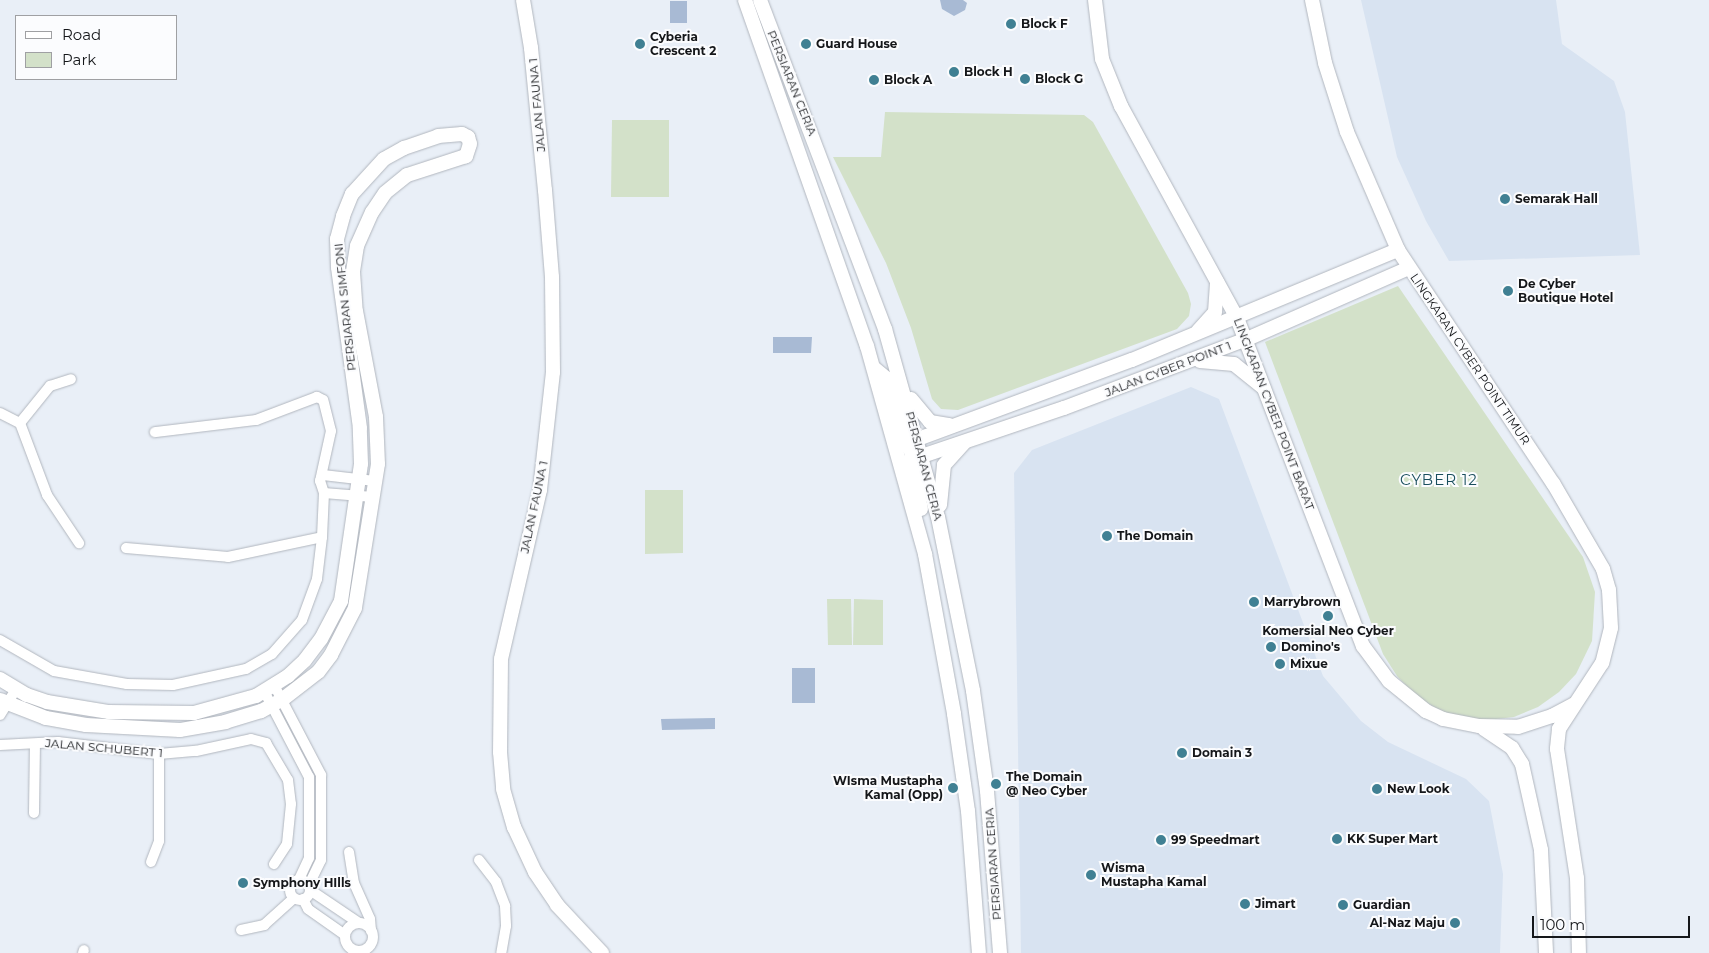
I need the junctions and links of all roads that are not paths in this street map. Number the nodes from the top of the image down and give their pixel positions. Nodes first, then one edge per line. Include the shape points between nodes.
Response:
1 (523, 0) edge
2 (745, 0) edge
3 (760, 0) edge
4 (1095, 0) edge
5 (1312, 0) edge
6 (372, 212) junction
7 (343, 216) junction
8 (1398, 250) junction
9 (1409, 268) junction
10 (1217, 281) junction
11 (1237, 318) junction
12 (1191, 336) junction
13 (1247, 339) junction
14 (1179, 364) junction
15 (874, 368) junction
16 (71, 379) dead end
17 (903, 385) junction
18 (1267, 390) junction
19 (0, 412) edge
20 (20, 423) junction
21 (953, 425) junction
22 (155, 432) dead end
23 (918, 439) junction
24 (968, 439) junction
25 (917, 454) junction
26 (323, 475) junction
27 (359, 479) junction
28 (375, 481) junction
29 (324, 493) junction
30 (357, 494) junction
31 (373, 497) junction
32 (938, 517) junction
33 (920, 536) junction
34 (322, 537) junction
35 (79, 543) dead end
36 (126, 548) dead end
37 (0, 640) edge
38 (1, 680) edge
39 (269, 688) junction
40 (16, 689) junction
41 (278, 702) junction
42 (1574, 704) junction
43 (2, 706) edge
44 (1479, 726) junction
45 (35, 744) junction
46 (0, 745) edge
47 (159, 754) junction
48 (34, 813) dead end
49 (349, 852) dead end
50 (479, 860) dead end
51 (151, 862) dead end
52 (274, 864) dead end
53 (306, 885) junction
54 (298, 899) junction
55 (358, 923) junction
56 (241, 930) dead end
57 (371, 931) junction
58 (345, 944) edge
59 (358, 952) edge
60 (501, 953) edge
61 (602, 953) edge
62 (979, 953) edge
63 (1000, 953) edge
64 (1546, 953) edge
65 (1579, 953) edge

1 - 61 street, JALAN FAUNA 1 via 531,48 546,209 554,372 540,490 500,659 499,745 504,789 514,827 535,872 557,905
2 - 15 street, PERSIARAN CERIA
3 - 17 street, PERSIARAN CERIA via 867,279
4 - 10 street, LINGKARAN CYBER POINT BARAT via 1102,58 1121,106
5 - 8 street, LINGKARAN CYBER POINT TIMUR via 1325,63 1347,132
6 - 7 street via 361,228 353,230
6 - 7 street, PERSIARAN SIMFONI via 385,193 407,175 466,156 470,144 468,137 462,134 438,136 384,159 352,194
6 - 28 street, PERSIARAN SIMFONI via 357,246 353,272 361,345 379,436
7 - 27 street, PERSIARAN SIMFONI via 337,239 338,267 360,428
8 - 9 street, LINGKARAN CYBER POINT TIMUR
8 - 11 street, JALAN CYBER POINT 1
9 - 13 street, JALAN CYBER POINT 1
9 - 42 street, LINGKARAN CYBER POINT TIMUR via 1553,483 1603,569 1609,590 1611,628 1602,663 1586,691
10 - 11 street, LINGKARAN CYBER POINT BARAT
10 - 12 street via 1214,312 1206,325
11 - 12 street, JALAN CYBER POINT 1
11 - 13 street, LINGKARAN CYBER POINT BARAT
12 - 21 street, JALAN CYBER POINT 1
13 - 14 street, JALAN CYBER POINT 1
13 - 18 street, LINGKARAN CYBER POINT BARAT
14 - 18 street via 1226,361 1242,367
14 - 24 street, JALAN CYBER POINT 1 via 1064,408
15 - 25 street via 887,379 902,432
15 - 33 street, PERSIARAN CERIA
16 - 20 street via 50,386
17 - 21 street via 930,422
17 - 23 street, PERSIARAN CERIA
18 - 44 street, LINGKARAN CYBER POINT BARAT via 1363,646 1388,681 1426,712
19 - 20 street
20 - 35 street via 47,495
21 - 23 street, JALAN CYBER POINT 1
22 - 26 street via 256,420 320,398 331,431
23 - 25 street
24 - 25 street, JALAN CYBER POINT 1
24 - 32 street via 944,465
25 - 32 street, PERSIARAN CERIA
25 - 33 street via 923,516
26 - 27 street
26 - 29 street via 320,481
27 - 28 street
27 - 30 street, PERSIARAN SIMFONI
28 - 31 street, PERSIARAN SIMFONI
29 - 30 street
29 - 34 street
30 - 31 street
30 - 39 street, PERSIARAN SIMFONI via 342,594 334,618 305,660
31 - 41 street, PERSIARAN SIMFONI via 358,597 349,622 318,672
32 - 63 street, PERSIARAN CERIA via 970,673 987,791
33 - 62 street, PERSIARAN CERIA via 960,753 969,821
34 - 36 street via 228,557
34 - 37 street via 317,579 302,620 272,654 246,669 194,683 127,684 54,671
38 - 40 street, PERSIARAN SIMFONI
39 - 40 street, PERSIARAN SIMFONI via 239,703 194,713 139,714 47,702
39 - 41 street
40 - 43 street
41 - 43 street, PERSIARAN SIMFONI via 218,724 152,731 46,718
41 - 53 street via 321,775 321,860
42 - 44 street via 1552,716 1518,727
42 - 65 street via 1559,729 1557,749 1577,878
44 - 64 street via 1512,748 1522,764 1541,850
45 - 46 street, JALAN SCHUBERT 1
45 - 47 street, JALAN SCHUBERT 1 via 58,742
45 - 48 street
47 - 51 street via 159,841
47 - 52 street, JALAN SCHUBERT 1 via 196,751 251,740 266,743 288,780 291,804 287,844
49 - 57 street via 354,883 370,919
50 - 60 street via 496,882 505,906 506,926
53 - 54 street
53 - 54 street via 290,886
53 - 55 street
54 - 56 street via 264,925
54 - 58 street
55 - 57 street
55 - 58 street via 348,928
57 - 59 street via 369,946
58 - 59 street

